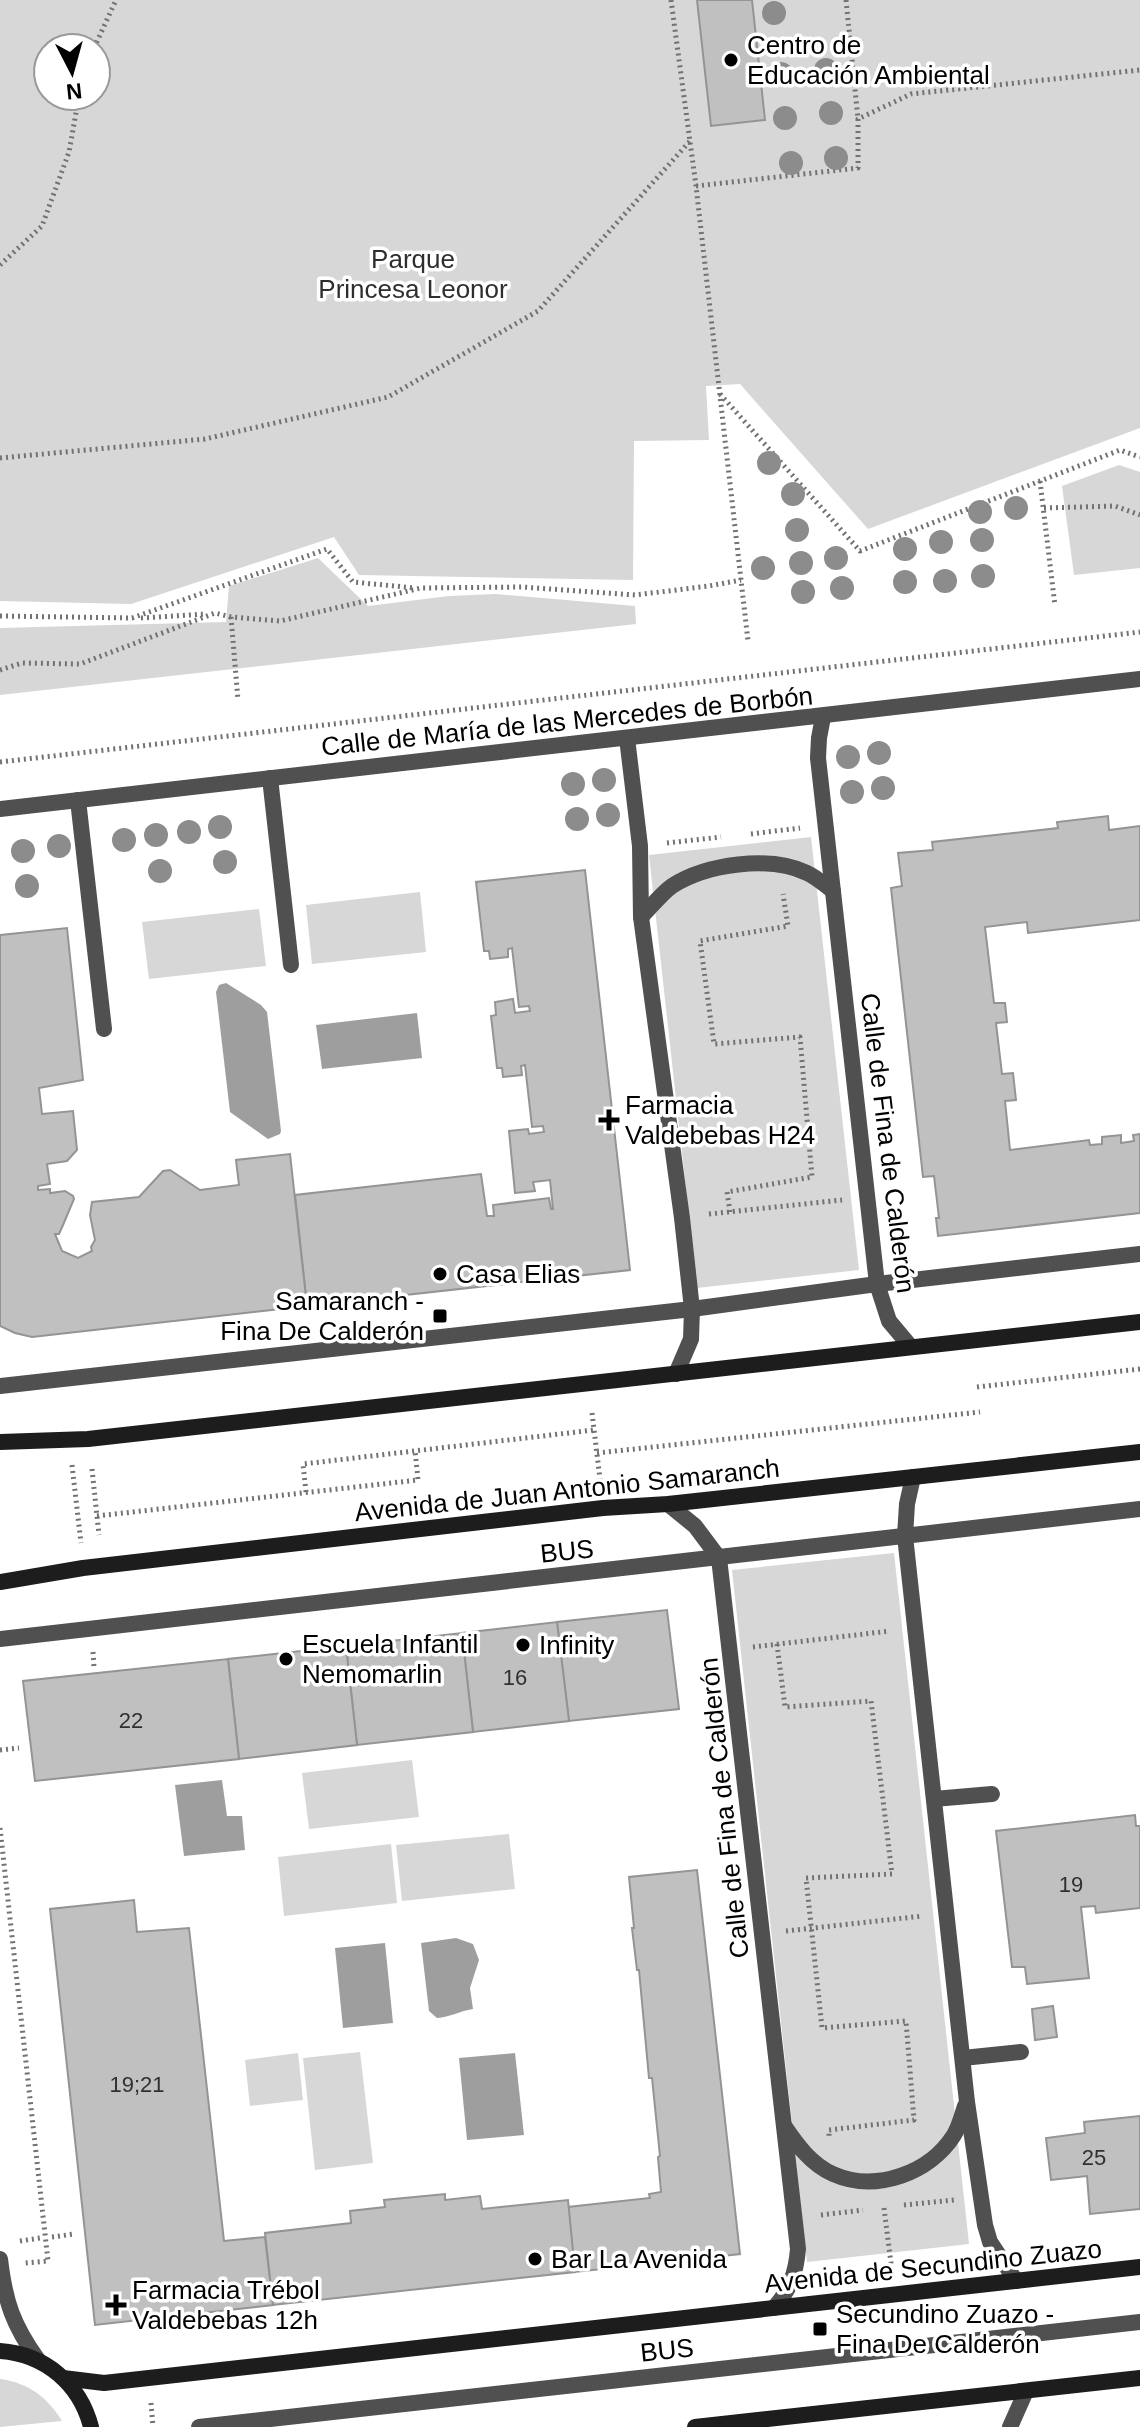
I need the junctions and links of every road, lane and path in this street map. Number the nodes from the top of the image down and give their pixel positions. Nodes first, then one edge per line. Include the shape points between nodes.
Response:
1 (116, 0) edge
2 (671, 0) edge
3 (846, 0) edge
4 (101, 32) edge
5 (1140, 70) edge
6 (76, 112) edge
7 (858, 119) junction
8 (690, 141) junction
9 (696, 186) junction
10 (0, 265) edge
11 (719, 393) junction
12 (1140, 457) edge
13 (0, 458) edge
14 (1040, 481) junction
15 (1044, 508) junction
16 (1140, 515) edge
17 (741, 580) junction
18 (421, 588) junction
19 (1055, 606) dead end
20 (215, 613) junction
21 (0, 616) edge
22 (231, 617) junction
23 (132, 618) junction
24 (1140, 632) edge
25 (748, 641) dead end
26 (0, 670) edge
27 (1140, 679) edge
28 (238, 700) dead end
29 (823, 717) junction
30 (627, 738) junction
31 (0, 762) edge
32 (270, 778) junction
33 (78, 800) junction
34 (0, 809) edge
35 (775, 831) dead end
36 (780, 865) junction
37 (833, 891) junction
38 (641, 917) junction
39 (291, 965) dead end
40 (104, 1029) dead end
41 (844, 1200) dead end
42 (730, 1212) junction
43 (705, 1215) dead end
44 (1140, 1254) edge
45 (877, 1284) junction
46 (692, 1309) junction
47 (1140, 1322) edge
48 (910, 1346) junction
49 (1140, 1369) edge
50 (676, 1374) junction
51 (0, 1386) edge
52 (977, 1387) dead end
53 (980, 1412) dead end
54 (592, 1413) dead end
55 (594, 1430) junction
56 (0, 1442) edge
57 (415, 1450) junction
58 (1140, 1452) edge
59 (597, 1453) junction
60 (92, 1469) dead end
61 (73, 1472) dead end
62 (913, 1477) junction
63 (600, 1479) dead end
64 (306, 1492) junction
65 (668, 1504) junction
66 (1140, 1509) edge
67 (97, 1516) junction
68 (99, 1535) dead end
69 (905, 1536) junction
70 (80, 1537) dead end
71 (719, 1558) junction
72 (0, 1582) edge
73 (892, 1631) dead end
74 (0, 1639) edge
75 (777, 1644) junction
76 (740, 1648) dead end
77 (19, 1748) dead end
78 (0, 1750) edge
79 (992, 1794) dead end
80 (934, 1799) junction
81 (0, 1828) edge
82 (937, 1914) dead end
83 (813, 1929) junction
84 (773, 1932) dead end
85 (1021, 2052) dead end
86 (963, 2058) junction
87 (967, 2102) junction
88 (784, 2126) junction
89 (833, 2174) junction
90 (884, 2208) dead end
91 (838, 2213) dead end
92 (74, 2234) dead end
93 (52, 2237) dead end
94 (40, 2238) dead end
95 (19, 2241) dead end
96 (0, 2259) edge
97 (21, 2264) dead end
98 (1140, 2267) edge
99 (893, 2276) dead end
100 (1016, 2281) junction
101 (774, 2308) junction
102 (1140, 2322) edge
103 (0, 2351) edge
104 (38, 2360) junction
105 (63, 2378) junction
106 (1140, 2378) edge
107 (1026, 2391) junction
108 (151, 2412) dead end
109 (793, 2422) edge
110 (91, 2427) edge
111 (153, 2427) edge
112 (199, 2427) edge
113 (695, 2427) edge
114 (1010, 2427) edge

1 - 4 path
2 - 8 path
3 - 7 path
5 - 7 path via 911,94
6 - 10 path via 69,152 42,226
7 - 9 path via 858,168
8 - 9 path
8 - 13 path via 538,311 388,397 205,439
9 - 11 path
11 - 14 path via 860,551
11 - 17 path
12 - 14 path via 1120,450
14 - 15 path
15 - 16 path via 1115,506
15 - 19 path
17 - 18 path via 635,595 522,587
17 - 25 path
18 - 22 path via 280,621
18 - 23 path via 353,582 327,549
20 - 22 path
20 - 23 path
20 - 26 path via 80,664 22,663
21 - 23 path
22 - 28 path
24 - 31 path
27 - 29 street, Calle de María de las Mercedes de Borbón
29 - 30 street, Calle de María de las Mercedes de Borbón
29 - 37 street, Calle de Fina de Calderón via 818,758
30 - 32 street, Calle de María de las Mercedes de Borbón
30 - 38 street via 640,846
32 - 33 street, Calle de María de las Mercedes de Borbón
32 - 39 street
33 - 34 street, Calle de María de las Mercedes de Borbón
33 - 40 street
35 - 36 path
36 - 37 street via 807,872
36 - 38 street via 731,865 700,873 671,887
36 - 42 path via 788,926 700,941 714,1044 800,1037 812,1177 727,1192
37 - 45 street, Calle de Fina de Calderón
38 - 46 street
41 - 42 path
42 - 43 path
44 - 45 street
45 - 46 street
45 - 48 street, Calle de Fina de Calderón via 889,1321
46 - 50 street via 691,1339
46 - 51 street
47 - 48 street
48 - 50 street
49 - 52 path
50 - 56 street via 69,1441
53 - 59 path
54 - 55 path
55 - 57 path
55 - 59 path
57 - 64 path via 303,1464
57 - 64 path via 418,1480
58 - 62 street, Avenida de Juan Antonio Samaranch
59 - 63 path
60 - 67 path
61 - 70 path
62 - 65 street, Avenida de Juan Antonio Samaranch
62 - 69 street
64 - 67 path
65 - 71 street via 695,1526
65 - 72 street, Avenida de Juan Antonio Samaranch via 83,1568
66 - 69 street, BUS
67 - 68 path
69 - 71 street, BUS
69 - 80 street
71 - 74 street, BUS
71 - 88 street, Calle de Fina de Calderón
73 - 75 path
75 - 76 path
75 - 83 path via 785,1707 871,1701 892,1874 806,1878
77 - 78 path
79 - 80 street
80 - 86 street
81 - 97 path via 48,2261
82 - 83 path
83 - 84 path
83 - 89 path via 822,2028 906,2021 914,2120 829,2130
85 - 86 street
86 - 87 street
87 - 89 street via 955,2134 916,2170 873,2181
87 - 100 street via 985,2225
88 - 89 street via 799,2148
88 - 101 street, Calle de Fina de Calderón via 798,2249 787,2294
89 - 91 path
90 - 99 path
92 - 93 path
94 - 95 path
96 - 104 street via 14,2322
98 - 100 street, Avenida de Secundino Zuazo
100 - 101 street, Avenida de Secundino Zuazo
101 - 105 street, Avenida de Secundino Zuazo via 104,2383
102 - 112 street, BUS
103 - 104 street
104 - 105 street
105 - 110 street via 83,2403
106 - 107 street
107 - 109 street
107 - 114 street
108 - 111 path
109 - 113 street

